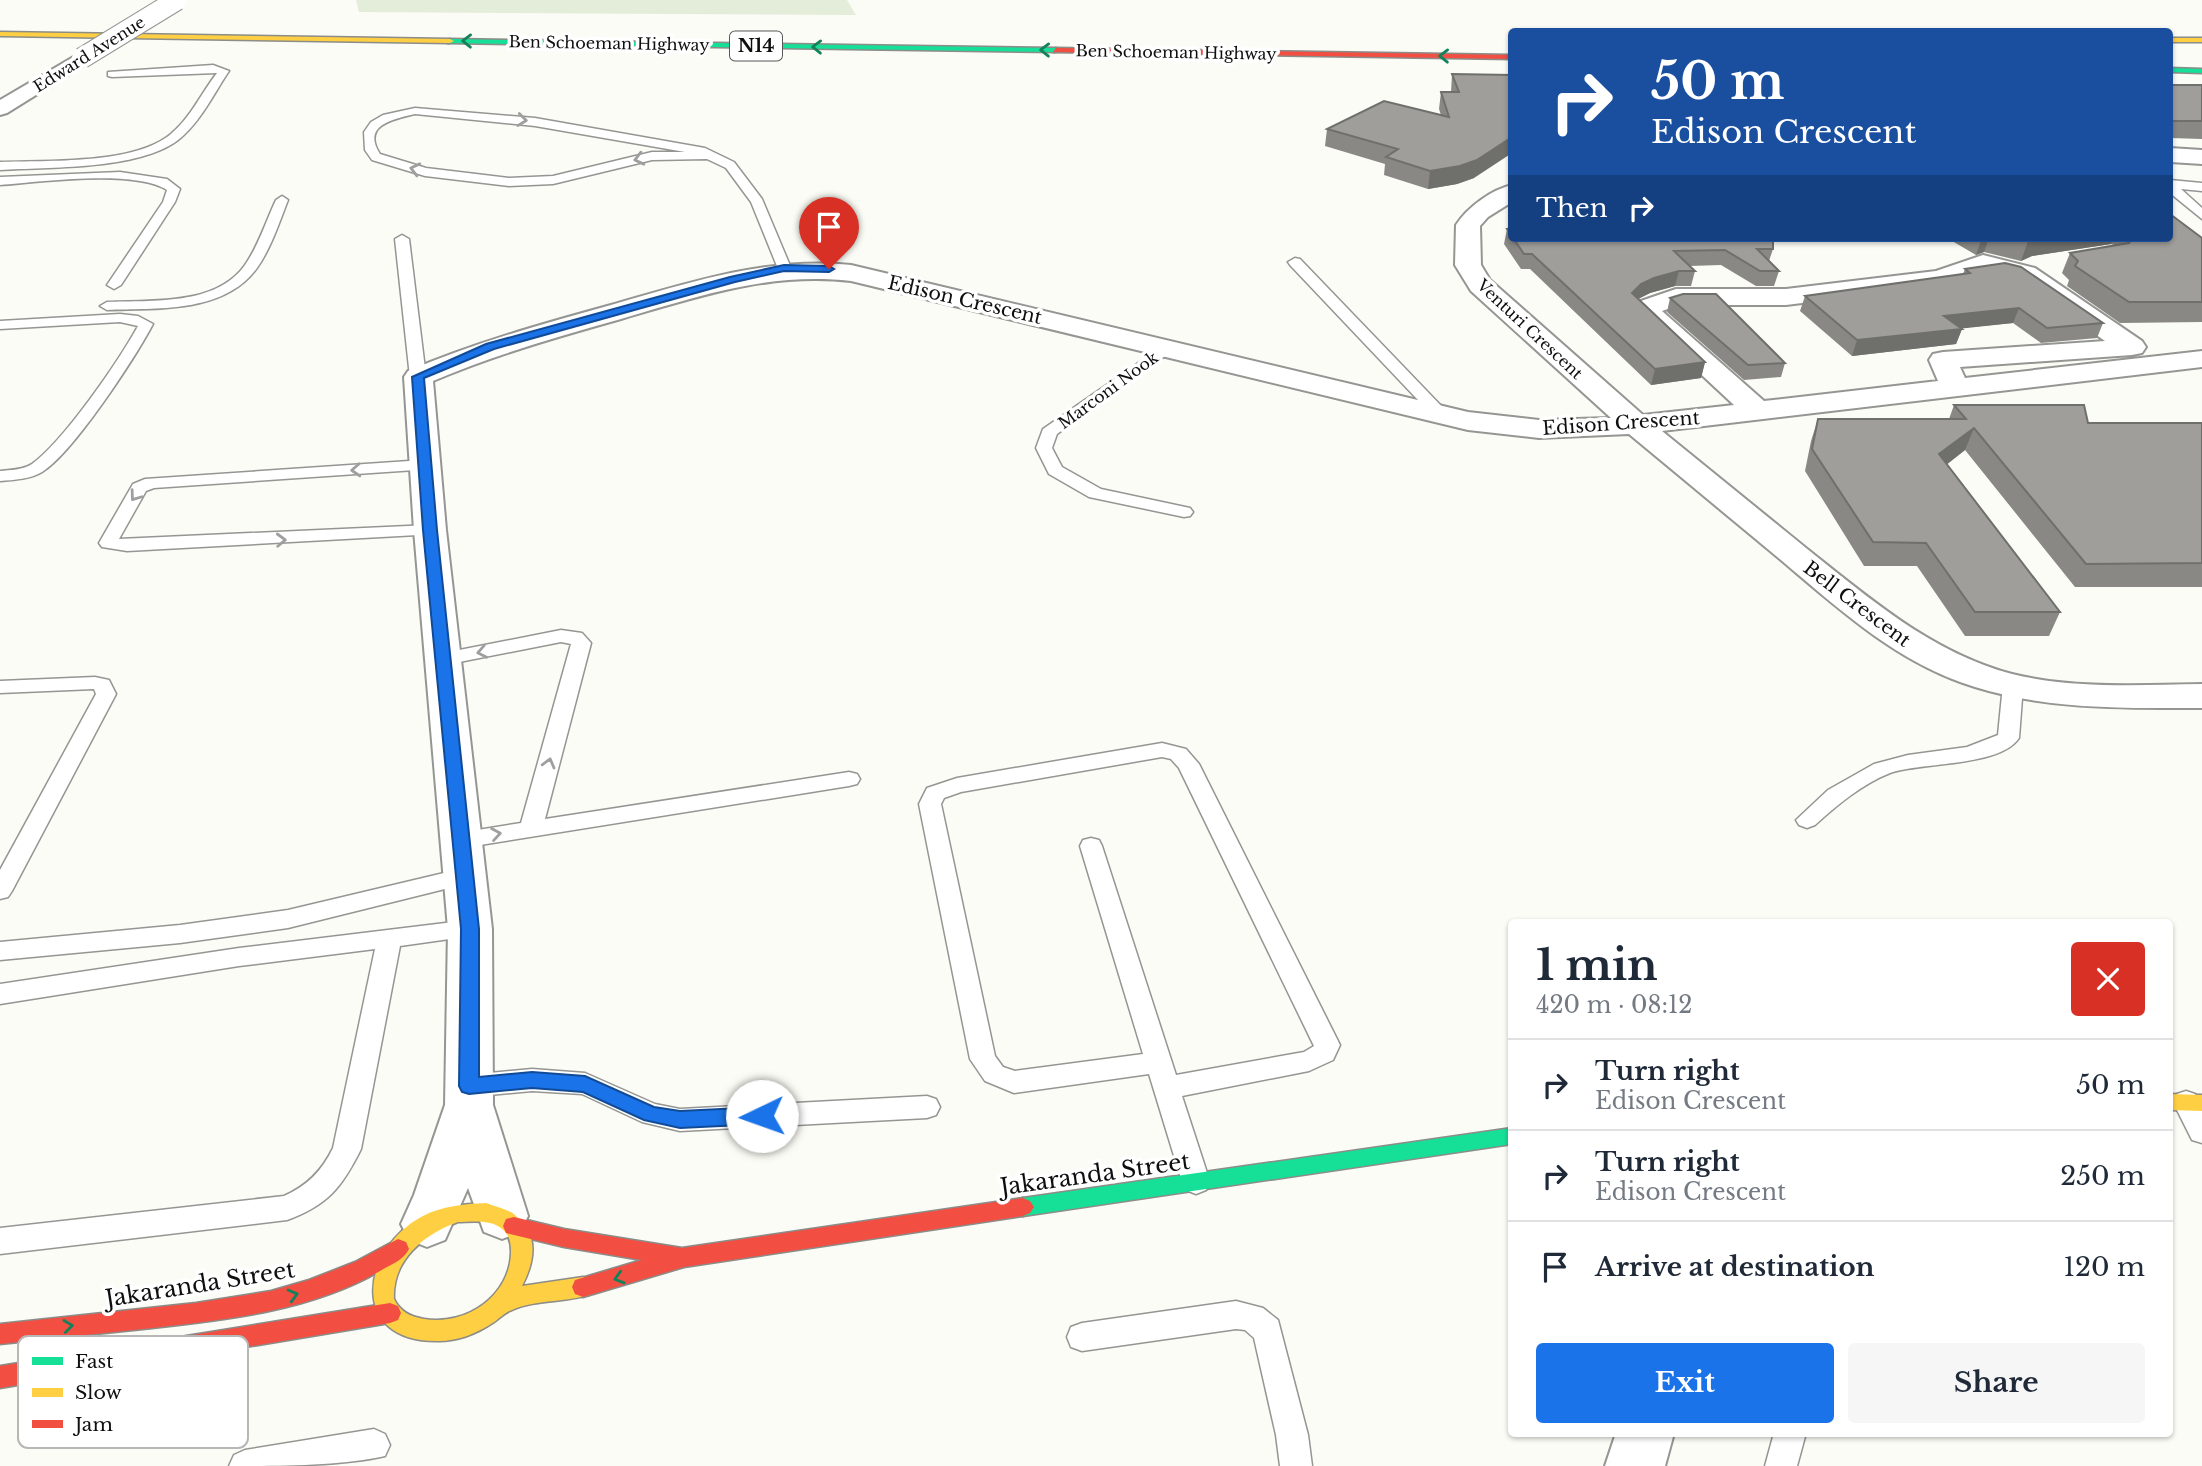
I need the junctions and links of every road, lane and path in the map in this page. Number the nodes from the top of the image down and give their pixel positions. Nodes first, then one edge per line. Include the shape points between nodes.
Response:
1 (180, 9) edge
2 (112, 17) dead end
3 (0, 34) edge
4 (2173, 40) edge
5 (2202, 40) edge
6 (2173, 49) edge
7 (2202, 50) edge
8 (1508, 57) edge
9 (2173, 68) edge
10 (2202, 69) edge
11 (112, 74) dead end
12 (0, 109) edge
13 (707, 155) junction
14 (2173, 155) edge
15 (2202, 157) edge
16 (0, 166) edge
17 (0, 181) edge
18 (2173, 185) edge
19 (2202, 187) edge
20 (2173, 188) edge
21 (1508, 194) edge
22 (282, 200) dead end
23 (2202, 215) edge
24 (402, 239) dead end
25 (1295, 262) dead end
26 (2059, 263) dead end
27 (784, 268) junction
28 (114, 285) dead end
29 (0, 313) edge
30 (0, 325) edge
31 (1167, 348) junction
32 (2191, 360) edge
33 (418, 377) junction
34 (1950, 377) junction
35 (1734, 390) junction
36 (1758, 411) junction
37 (1442, 416) junction
38 (1636, 425) junction
39 (424, 465) junction
40 (0, 476) edge
41 (1184, 512) dead end
42 (430, 530) junction
43 (444, 659) junction
44 (2013, 685) junction
45 (0, 687) edge
46 (2202, 696) edge
47 (849, 779) dead end
48 (1807, 820) dead end
49 (531, 829) junction
50 (1091, 846) dead end
51 (463, 858) junction
52 (0, 891) edge
53 (470, 929) junction
54 (389, 941) junction
55 (0, 951) edge
56 (0, 994) edge
57 (1158, 1062) junction
58 (1166, 1088) junction
59 (469, 1096) junction
60 (2186, 1102) edge
61 (927, 1107) dead end
62 (2202, 1132) edge
63 (1508, 1137) edge
64 (1196, 1182) junction
65 (508, 1221) junction
66 (412, 1237) junction
67 (0, 1241) edge
68 (684, 1256) junction
69 (504, 1301) junction
70 (390, 1313) junction
71 (0, 1334) edge
72 (248, 1337) edge
73 (1082, 1337) dead end
74 (1644, 1437) edge
75 (1789, 1437) edge
76 (374, 1446) dead end
77 (244, 1466) edge
78 (1296, 1466) edge
79 (1634, 1466) edge
80 (1781, 1466) edge

1 - 2 main road
1 - 12 street, Edward Avenue, bridge via 82,58
8 -> 3 main road, Ben Schoeman Highway / N14
4 - 5 main road
6 - 7 main road
9 - 10 main road
11 - 16 lane via 223,71 183,129 152,150
13 -> 13 lane via 652,156 553,180 509,182 425,172 387,162 371,150 370,132 387,117 433,111 535,122
13 - 27 lane via 730,165 757,202
14 - 15 street
17 - 28 lane via 140,176 170,184 174,189 169,202
18 - 19 lane
20 - 23 lane
21 - 38 street, Venturi Crescent via 1468,225 1471,273
22 - 29 lane via 247,271 215,293 170,301
24 - 33 lane
25 - 37 lane
26 - 32 street via 2032,267
27 - 31 street, Edison Crescent via 850,273
27 - 33 street, Edison Crescent via 490,347
30 - 40 lane via 120,318 146,324 46,462 24,473
31 - 37 street, Edison Crescent
31 - 41 lane, Marconi Nook via 1049,432 1044,448 1055,470 1095,493
32 - 34 street, Edison Crescent
33 - 39 street
34 - 35 street
34 - 35 street via 1942,360 2132,347 2026,272 1983,263 1940,278 1786,297 1676,297 1644,309
34 - 36 street, Edison Crescent
35 - 36 street
36 - 38 street, Edison Crescent
37 - 38 street, Edison Crescent via 1518,430
38 - 44 street, Bell Crescent via 1874,620 1955,666
39 - 42 street
39 -> 42 lane via 151,483 139,488 108,543 127,546
42 - 43 street
49 -> 43 lane via 581,643 575,637 561,636
43 - 51 street
44 - 46 street, Bell Crescent via 2098,695
44 - 48 lane via 2008,738 1993,748 1892,765 1830,797
45 - 52 lane via 95,682 102,684 106,694
47 - 49 lane
51 -> 49 lane
50 - 57 lane
51 - 53 street
51 - 55 lane via 347,907 159,936
53 - 54 lane
53 - 59 street
54 - 56 lane via 280,952
54 - 67 lane via 347,1149 321,1190 287,1208
57 - 58 lane
57 - 58 lane via 1014,1082 994,1074 983,1059 930,804 935,793 957,785 1162,750 1178,754 1188,764 1327,1045 1324,1053 1309,1061
58 - 64 lane
59 - 61 lane via 532,1080 585,1084 651,1114 680,1120
59 - 65 street
59 - 66 street via 440,1195
60 - 62 lane
63 - 64 main road, Jakaranda Street
64 - 68 main road, Jakaranda Street
65 - 66 main road via 490,1212 467,1211 443,1216
65 - 68 main road, Jakaranda Street via 564,1238
65 - 69 main road via 524,1241 525,1261 519,1281
66 - 70 main road via 384,1276
71 -> 66 main road, Jakaranda Street via 271,1301 363,1269
68 -> 69 main road, Jakaranda Street via 620,1278
69 - 70 main road via 452,1331 416,1329 401,1324
70 - 72 main road
73 - 78 lane via 1237,1315 1252,1318 1267,1330
74 - 79 street
75 - 80 lane
76 - 77 lane

